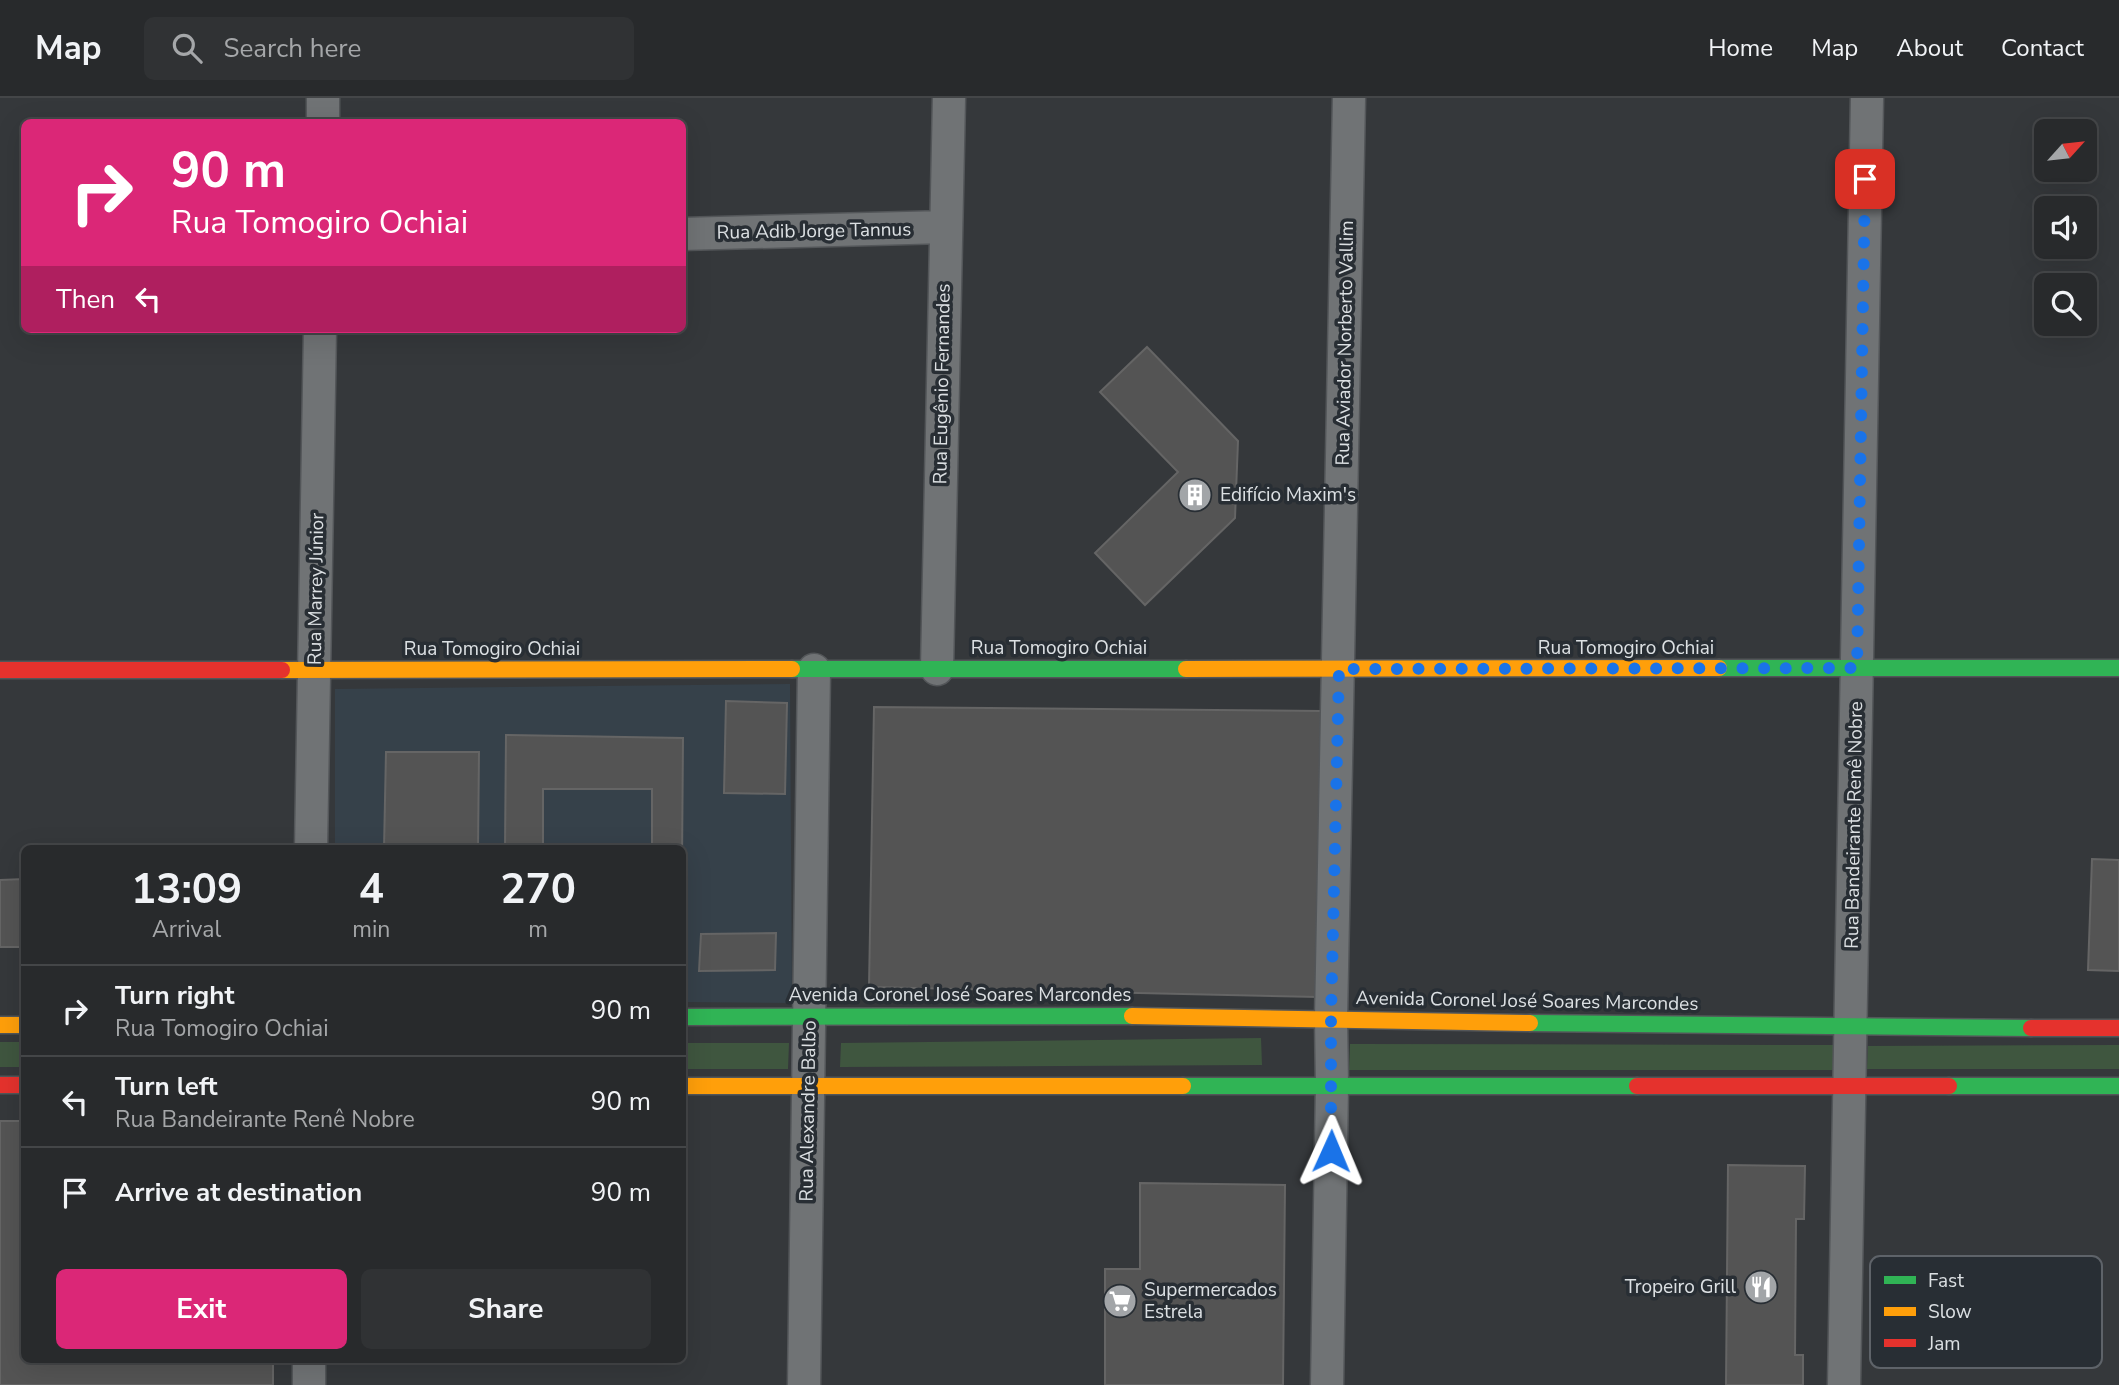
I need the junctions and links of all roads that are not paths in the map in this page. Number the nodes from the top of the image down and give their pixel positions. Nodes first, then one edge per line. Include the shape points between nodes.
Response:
1 (323, 98) edge
2 (949, 98) edge
3 (1349, 98) edge
4 (1867, 98) edge
5 (323, 119) edge
6 (945, 227) junction
7 (686, 234) edge
8 (320, 333) edge
9 (1857, 668) junction
10 (2119, 668) edge
11 (937, 669) junction
12 (1339, 669) junction
13 (0, 670) edge
14 (314, 670) junction
15 (814, 670) junction
16 (311, 845) edge
17 (809, 1015) junction
18 (686, 1017) edge
19 (1331, 1019) junction
20 (0, 1025) edge
21 (21, 1025) edge
22 (1850, 1028) junction
23 (2119, 1028) edge
24 (0, 1085) edge
25 (21, 1085) edge
26 (686, 1086) edge
27 (808, 1086) junction
28 (1332, 1086) junction
29 (1849, 1086) junction
30 (2119, 1087) edge
31 (309, 1363) edge
32 (309, 1385) edge
33 (804, 1385) edge
34 (1327, 1385) edge
35 (1844, 1385) edge

1 - 5 street
2 - 6 street, Rua Eugênio Fernandes
3 - 12 street, Rua Aviador Norberto Vallim
4 - 9 street, Rua Bandeirante Renê Nobre
6 - 7 street, Rua Adib Jorge Tannus
6 - 11 street, Rua Eugênio Fernandes
8 - 14 street, Rua Marrey Júnior
9 - 10 main road, Rua Tomogiro Ochiai
9 - 12 main road, Rua Tomogiro Ochiai
9 - 22 street, Rua Bandeirante Renê Nobre
11 - 12 main road, Rua Tomogiro Ochiai
11 - 15 main road, Rua Tomogiro Ochiai
12 - 19 street, Rua Aviador Norberto Vallim
13 - 14 main road, Rua Tomogiro Ochiai
14 - 15 main road, Rua Tomogiro Ochiai
14 - 16 street, Rua Marrey Júnior
15 - 17 street, Rua Alexandre Balbo
17 - 18 main road, Avenida Coronel José Soares Marcondes
17 - 19 main road, Avenida Coronel José Soares Marcondes
17 - 27 street, Rua Alexandre Balbo
19 - 22 main road, Avenida Coronel José Soares Marcondes
19 - 28 street, Rua Aviador Norberto Vallim
20 - 21 main road
22 - 23 main road, Avenida Coronel José Soares Marcondes
22 - 29 street, Rua Bandeirante Renê Nobre
24 - 25 main road
26 - 27 main road
27 - 28 main road
27 - 33 street, Rua Alexandre Balbo
28 - 29 main road
28 - 34 street, Rua Aviador Norberto Vallim
29 - 30 main road
29 - 35 street, Rua Bandeirante Renê Nobre
31 - 32 street

